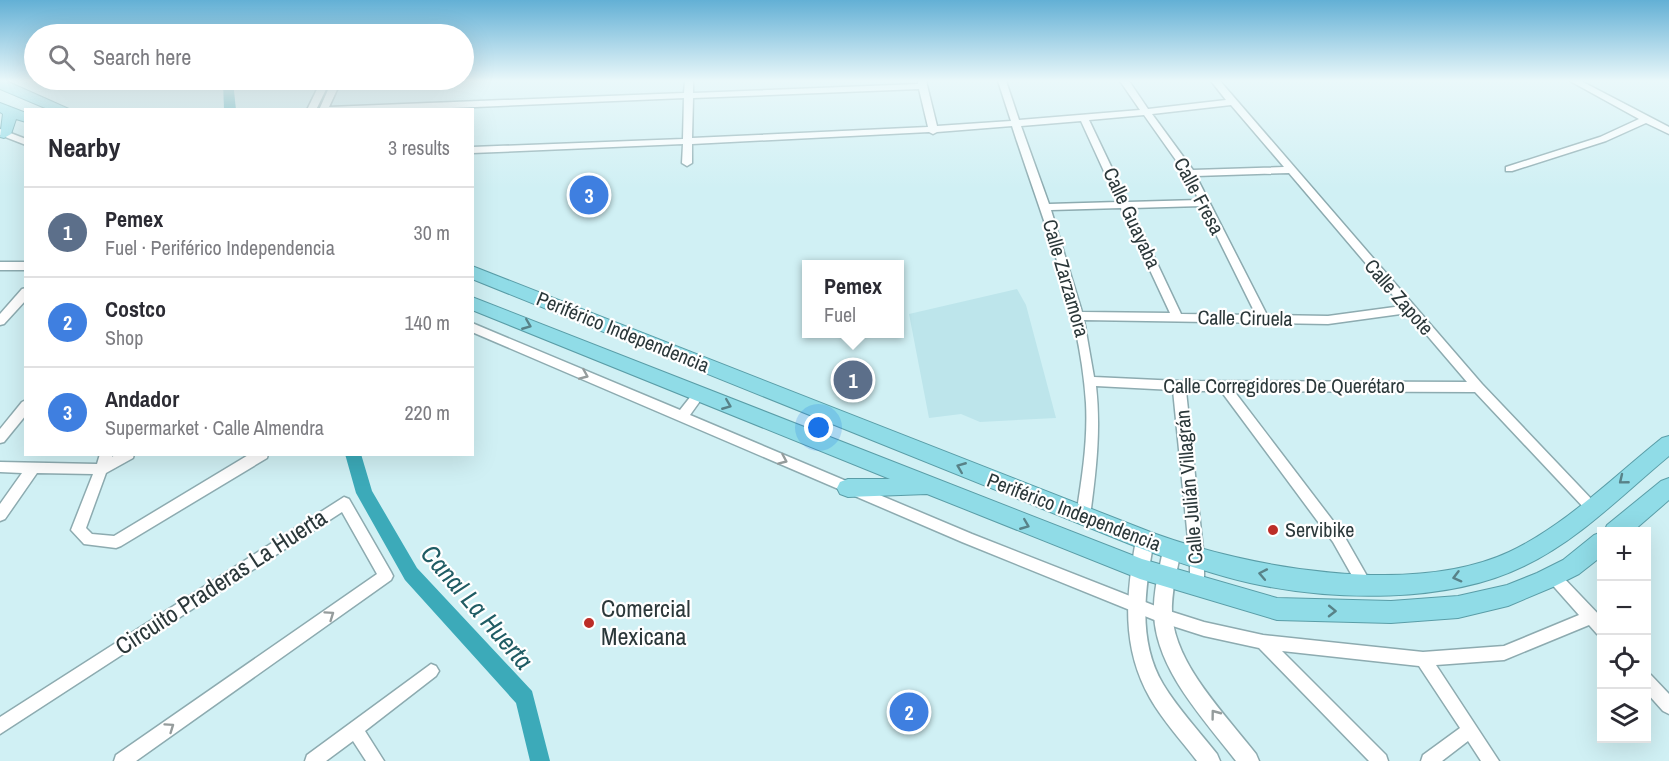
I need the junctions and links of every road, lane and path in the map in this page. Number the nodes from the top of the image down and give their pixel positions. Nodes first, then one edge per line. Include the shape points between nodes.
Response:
1 (4, 117) edge
2 (688, 117) edge
3 (930, 117) edge
4 (1012, 117) edge
5 (1117, 117) edge
6 (1151, 117) edge
7 (1244, 117) edge
8 (1642, 117) edge
9 (1647, 119) junction
10 (1085, 120) junction
11 (1015, 125) junction
12 (1668, 130) edge
13 (933, 131) junction
14 (2, 133) edge
15 (24, 141) edge
16 (687, 141) junction
17 (474, 150) edge
18 (687, 163) dead end
19 (1509, 169) dead end
20 (1290, 170) junction
21 (1190, 173) junction
22 (1204, 203) junction
23 (1127, 206) junction
24 (1046, 207) junction
25 (0, 266) edge
26 (24, 266) edge
27 (474, 273) edge
28 (24, 294) edge
29 (474, 304) edge
30 (1409, 309) junction
31 (1080, 316) junction
32 (1177, 317) junction
33 (1263, 318) junction
34 (0, 321) edge
35 (474, 328) edge
36 (1091, 381) junction
37 (1179, 386) junction
38 (1224, 386) junction
39 (1478, 387) junction
40 (699, 394) junction
41 (24, 408) edge
42 (683, 416) junction
43 (0, 438) edge
44 (1669, 444) edge
45 (106, 456) edge
46 (125, 456) edge
47 (259, 456) edge
48 (0, 467) edge
49 (33, 468) junction
50 (102, 469) junction
51 (930, 487) junction
52 (1669, 487) edge
53 (848, 488) junction
54 (1591, 506) junction
55 (0, 515) edge
56 (1083, 516) junction
57 (1620, 527) edge
58 (1145, 540) junction
59 (1597, 546) edge
60 (1172, 550) junction
61 (1197, 559) junction
62 (1140, 569) junction
63 (1553, 576) junction
64 (1167, 578) junction
65 (1364, 583) junction
66 (1197, 587) junction
67 (1135, 605) junction
68 (1162, 616) junction
69 (1591, 617) junction
70 (1597, 624) edge
71 (1263, 642) junction
72 (1423, 659) junction
73 (431, 670) dead end
74 (1651, 685) edge
75 (1669, 706) edge
76 (0, 726) edge
77 (354, 729) junction
78 (1470, 730) junction
79 (122, 761) edge
80 (313, 761) edge
81 (376, 761) edge
82 (1210, 761) edge
83 (1249, 761) edge
84 (1380, 761) edge
85 (1429, 761) edge
86 (1491, 761) edge

1 - 14 highway
2 - 16 street
3 - 13 street
4 - 11 street, Calle Zarzamora
5 - 10 street
6 - 21 street, Calle Fresa
7 - 20 street, Calle Zapote
8 - 9 street
9 - 12 street
9 - 19 street via 1603,140
10 - 11 street
10 - 23 street, Calle Guayaba
11 - 13 street
11 - 24 street, Calle Zarzamora
13 - 16 street
14 - 15 street
16 - 17 street
16 - 18 street
20 - 21 street
20 - 30 street, Calle Zapote
21 - 22 street, Calle Fresa
22 - 23 street
22 - 33 street, Calle Fresa
23 - 24 street
23 - 32 street, Calle Guayaba
24 - 31 street, Calle Zarzamora
25 - 26 street
56 -> 27 highway, Periférico Independencia
28 - 34 street
29 -> 40 highway, Periférico Independencia
30 - 33 street, Calle Ciruela via 1328,320
30 - 39 street, Calle Zapote
31 - 32 street, Calle Ciruela
31 - 36 street, Calle Zarzamora
32 - 33 street, Calle Ciruela
35 -> 42 street
36 - 37 street, Calle Corregidores De Querétaro
36 - 56 street, Calle Zarzamora via 1093,459
37 - 38 street, Calle Corregidores De Querétaro
37 - 61 street, Calle Julián Villagrán
38 - 39 street, Calle Corregidores De Querétaro
38 - 65 street via 1338,538
39 - 54 street, Calle Zapote
40 - 42 street
40 -> 51 highway, Periférico Independencia
41 - 43 street
42 -> 53 street
44 -> 54 highway, Periférico Independencia
45 - 50 street
46 - 50 street
47 - 50 street via 117,542 89,540 78,530
48 - 49 street
49 - 50 street
49 - 55 street
51 - 53 highway
51 -> 62 highway, Periférico Independencia
52 - 57 highway
53 - 67 street
54 -> 65 highway, Periférico Independencia via 1544,544 1499,566 1442,581
56 - 58 highway, Periférico Independencia
58 - 60 highway, Periférico Independencia
58 - 62 street
59 - 63 highway, Periférico Independencia
60 - 61 highway, Periférico Independencia
60 - 64 street
65 -> 61 highway, Periférico Independencia via 1268,576
61 - 66 street, Calle Julián Villagrán
62 - 64 highway, Periférico Independencia
62 - 67 street
66 -> 63 highway, Periférico Independencia via 1277,609 1390,612 1458,607 1508,594
63 - 69 street
64 - 66 highway, Periférico Independencia
64 - 68 street
67 - 68 street
67 - 82 street via 1139,645 1157,691
68 - 71 street
83 -> 68 street via 1187,676 1169,646
69 - 70 street
69 - 72 street via 1504,652
71 - 72 street
71 - 84 street
72 - 78 street
73 - 77 street
74 - 75 street
79 -> 76 street, Circuito Praderas La Huerta via 386,576 344,503
77 - 80 street
77 - 81 street
78 - 85 street
78 - 86 street

